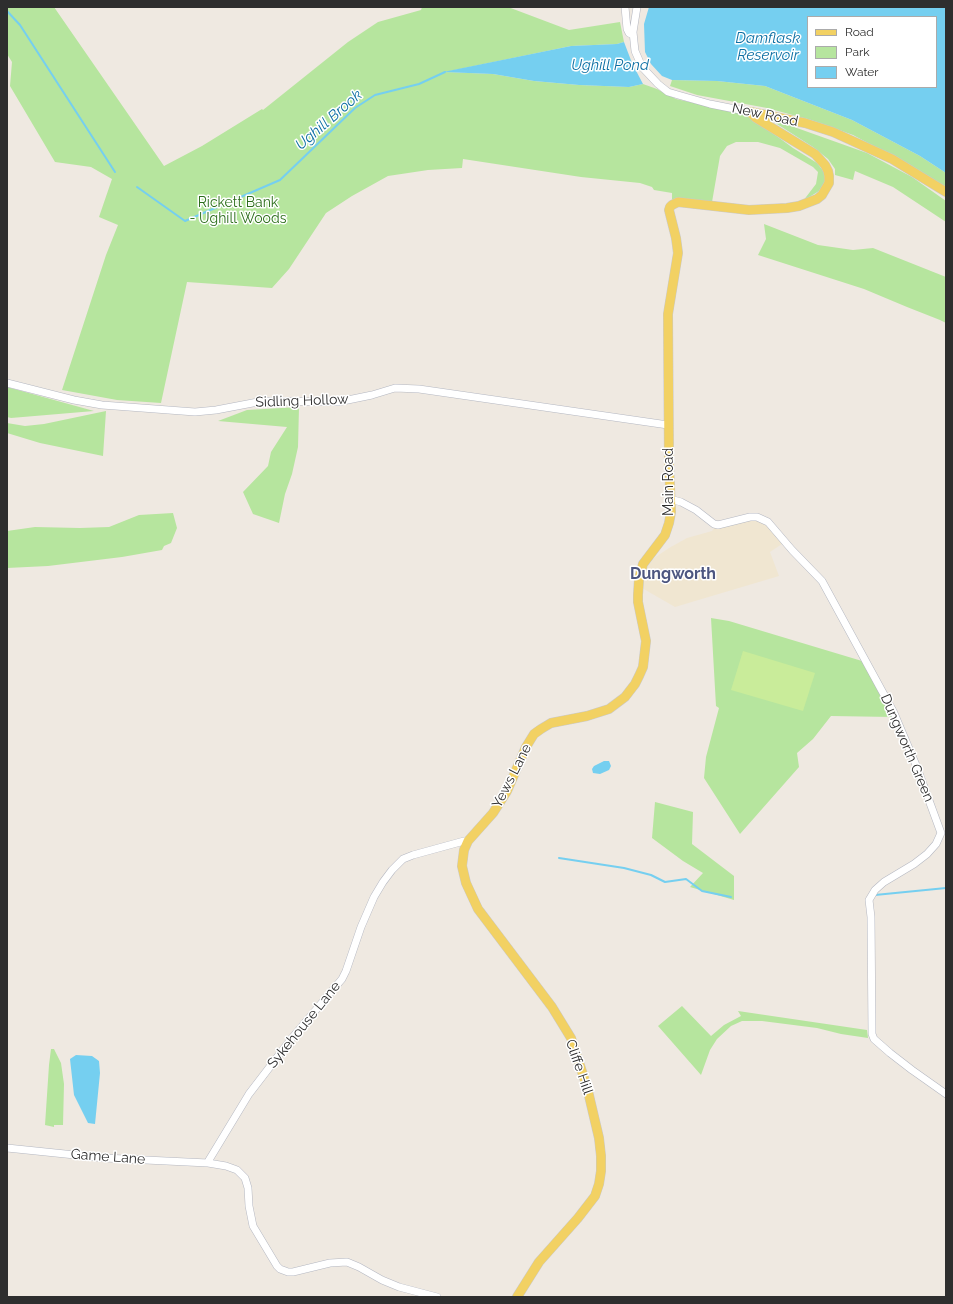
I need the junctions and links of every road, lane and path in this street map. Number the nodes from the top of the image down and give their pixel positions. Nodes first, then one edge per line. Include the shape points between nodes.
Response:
1 (625, 7) edge
2 (637, 7) edge
3 (633, 35) junction
4 (750, 112) junction
5 (946, 192) edge
6 (7, 383) edge
7 (668, 425) junction
8 (670, 499) junction
9 (645, 650) joint
10 (468, 841) junction
11 (946, 1094) edge
12 (7, 1148) edge
13 (208, 1163) junction
14 (436, 1297) edge
15 (517, 1297) edge

1 - 3 street via 627,29
2 - 3 street, New Road
3 - 4 street, New Road via 635,51 642,67 670,93
4 - 5 main road, New Road via 833,132 892,159
4 - 7 main road, Main Road via 815,154 828,171 829,183 817,199 787,208 749,210 678,202 670,207 678,253 668,314
6 - 7 street, Sidling Hollow via 102,405 195,412 263,401 338,402 395,388 419,389
7 - 8 main road, Main Road
8 - 9 main road, Main Road via 671,512 667,531 643,564 639,579 638,595 645,632
8 - 11 street, Dungworth Green via 696,510 714,524 757,517 772,526 822,581 894,713 941,833 927,854 884,882 869,900 872,1034 890,1053
9 - 10 main road, Yews Lane via 643,667 635,684 614,706 602,712 551,723 534,734 503,798 487,821
10 - 13 street, Sykehouse Lane via 403,859 382,882 361,927 342,979 249,1094
10 - 15 main road, Cliffe Hill via 462,866 472,897 571,1038 589,1093 601,1150 600,1178 595,1196 539,1262
12 - 13 street, Game Lane via 104,1158
13 - 14 street, Game Lane via 237,1170 245,1178 252,1226 280,1269 292,1272 330,1263 347,1262 399,1287

